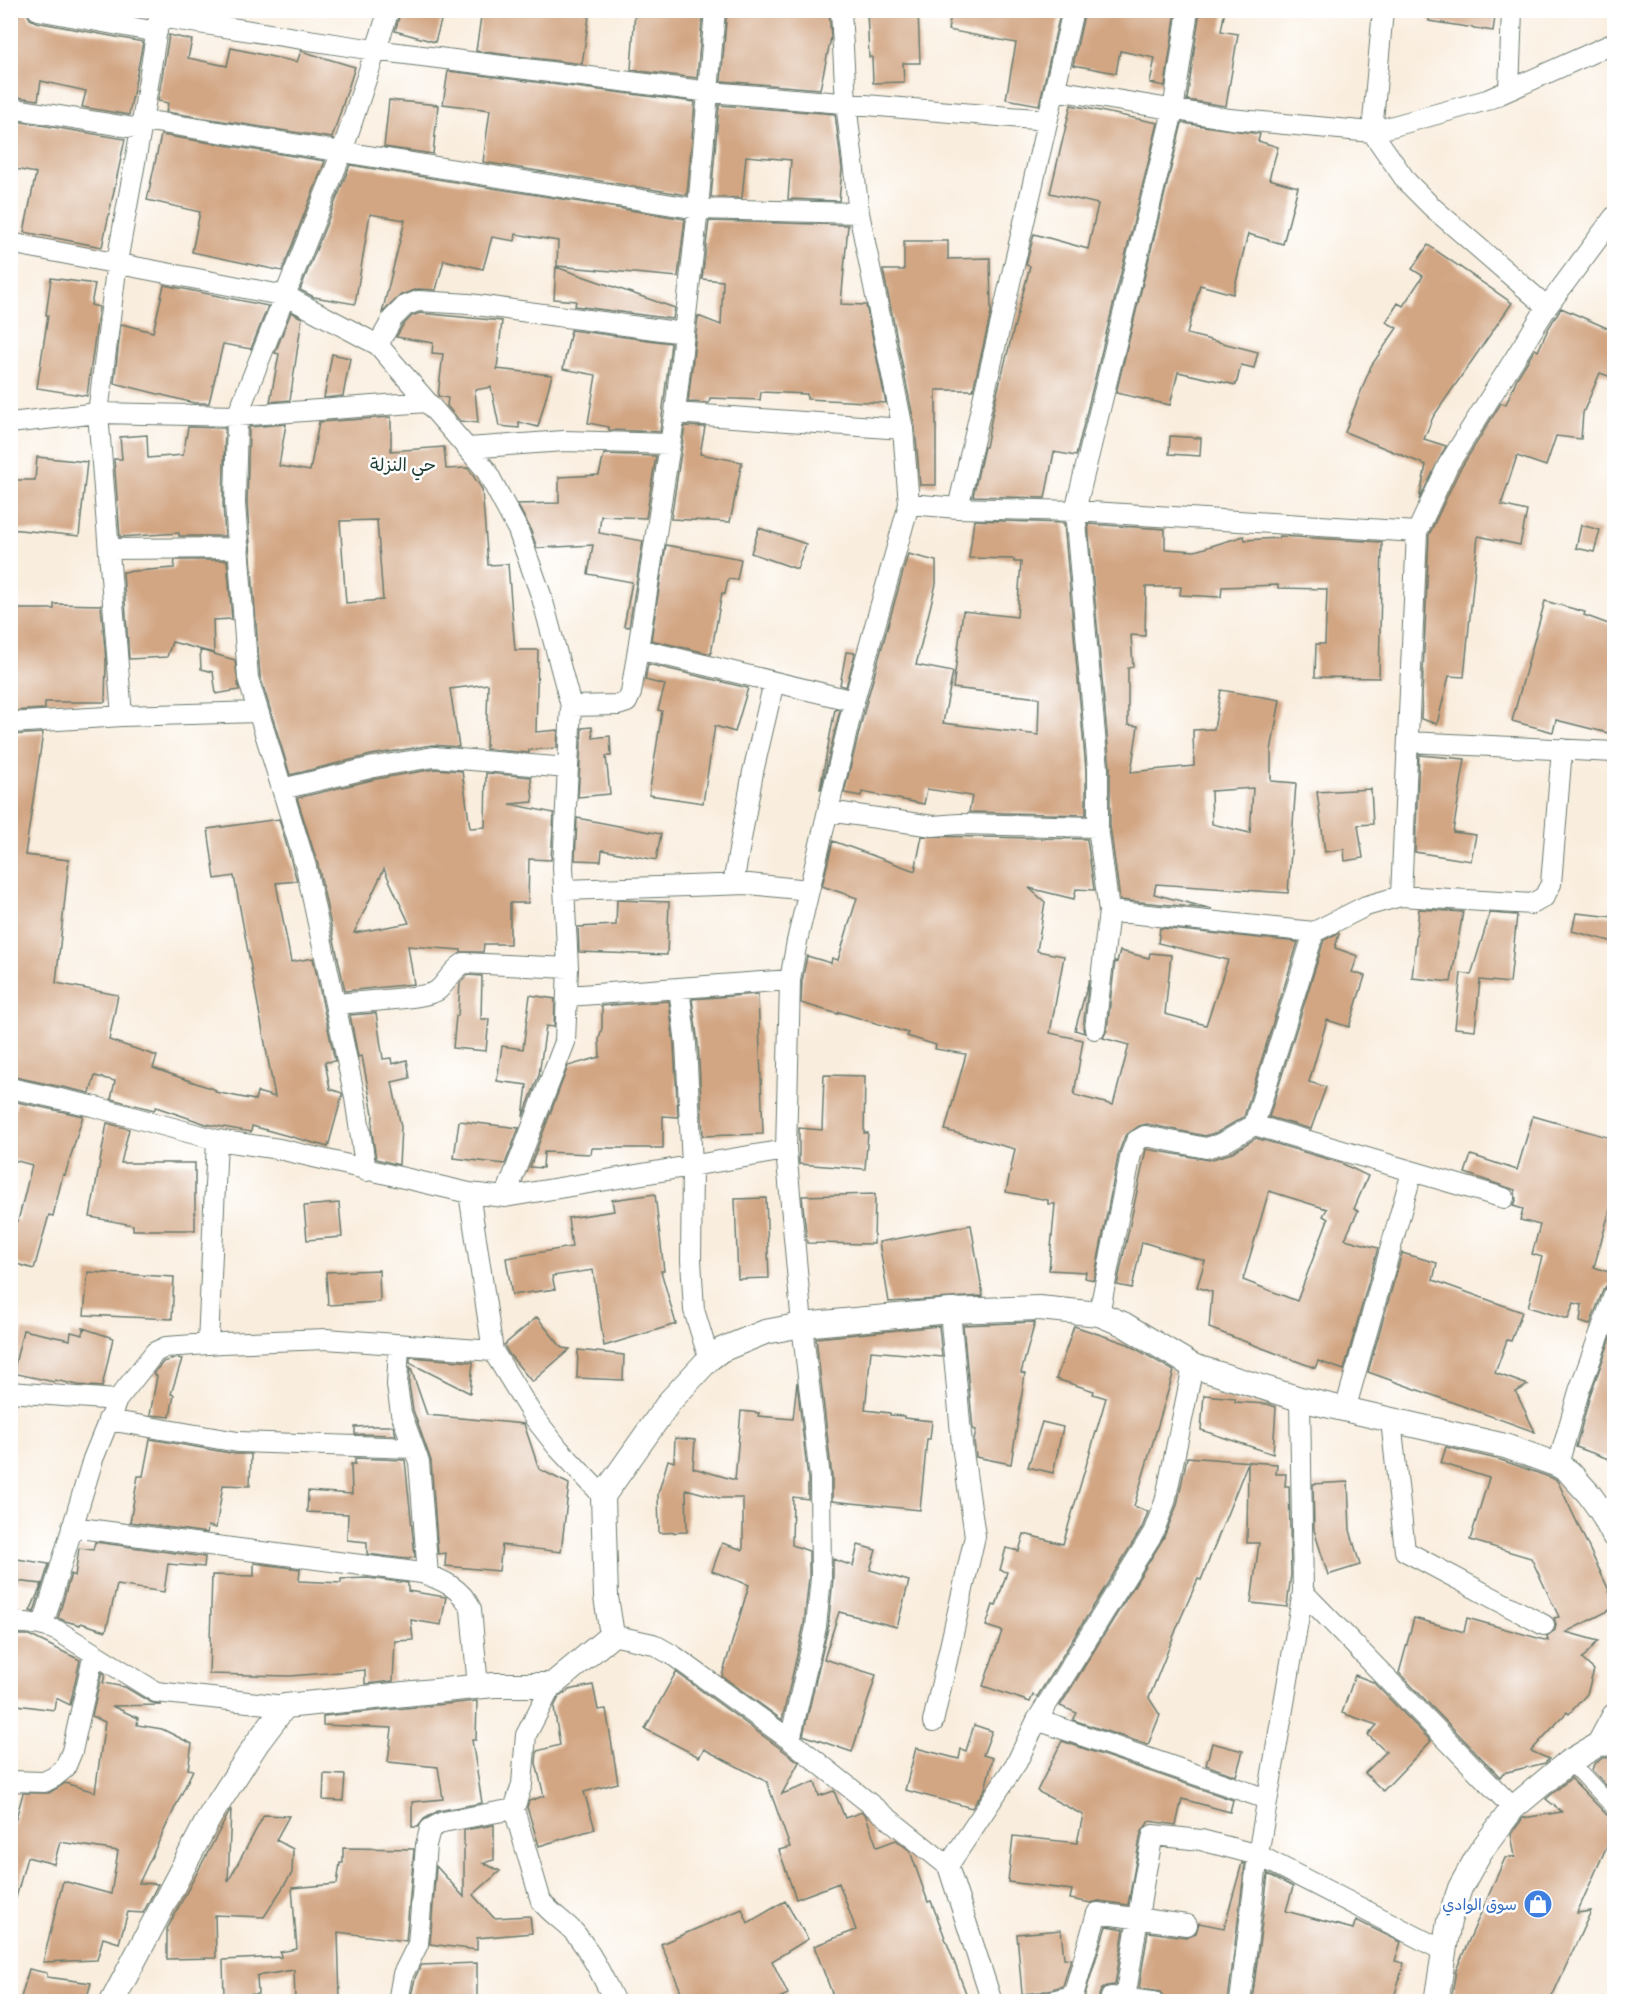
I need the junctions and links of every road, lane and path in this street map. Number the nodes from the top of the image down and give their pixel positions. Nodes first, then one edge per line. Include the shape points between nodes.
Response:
1 (38, 10) edge
2 (389, 10) edge
3 (715, 10) edge
4 (841, 10) edge
5 (1073, 10) edge
6 (1188, 10) edge
7 (1383, 10) edge
8 (1512, 10) edge
9 (159, 20) edge
10 (1614, 43) edge
11 (374, 50) junction
12 (1056, 90) junction
13 (1509, 90) junction
14 (710, 92) junction
15 (846, 103) junction
16 (10, 108) edge
17 (1173, 111) junction
18 (1047, 120) junction
19 (142, 124) junction
20 (1372, 132) junction
21 (342, 152) junction
22 (698, 209) junction
23 (859, 213) junction
24 (1614, 217) edge
25 (10, 243) edge
26 (117, 262) junction
27 (286, 296) junction
28 (1547, 307) junction
29 (684, 333) junction
30 (378, 345) junction
31 (427, 402) junction
32 (98, 413) junction
33 (675, 413) junction
34 (237, 416) junction
35 (10, 423) edge
36 (903, 429) junction
37 (670, 444) junction
38 (468, 448) junction
39 (909, 504) junction
40 (958, 508) junction
41 (1075, 511) junction
42 (1417, 532) junction
43 (239, 548) junction
44 (109, 549) junction
45 (638, 649) junction
46 (774, 682) junction
47 (854, 701) junction
48 (571, 706) junction
49 (258, 712) junction
50 (122, 716) junction
51 (10, 723) edge
52 (1408, 742) junction
53 (1562, 750) junction
54 (1614, 752) edge
55 (568, 768) junction
56 (282, 789) junction
57 (828, 811) junction
58 (1098, 827) junction
59 (733, 884) junction
60 (564, 890) junction
61 (809, 890) junction
62 (1401, 896) junction
63 (1109, 911) junction
64 (1314, 932) junction
65 (568, 968) junction
66 (790, 980) junction
67 (679, 988) junction
68 (568, 996) junction
69 (335, 1004) junction
70 (1095, 1029) dead end
71 (10, 1088) edge
72 (1254, 1125) junction
73 (217, 1140) junction
74 (786, 1150) junction
75 (692, 1165) junction
76 (366, 1171) junction
77 (1412, 1172) junction
78 (469, 1193) junction
79 (505, 1197) junction
80 (1504, 1198) dead end
81 (1614, 1295) edge
82 (950, 1311) junction
83 (1099, 1314) junction
84 (802, 1325) junction
85 (208, 1344) junction
86 (399, 1345) junction
87 (493, 1352) junction
88 (709, 1359) junction
89 (1193, 1366) junction
90 (10, 1392) edge
91 (1300, 1399) junction
92 (117, 1400) junction
93 (1345, 1410) junction
94 (108, 1420) junction
95 (1391, 1420) junction
96 (414, 1448) junction
97 (1558, 1465) junction
98 (603, 1496) junction
99 (72, 1527) junction
100 (1614, 1536) edge
101 (428, 1575) junction
102 (1303, 1592) junction
103 (10, 1623) edge
104 (43, 1625) junction
105 (1544, 1625) dead end
106 (612, 1635) junction
107 (94, 1653) junction
108 (552, 1685) junction
109 (478, 1687) junction
110 (285, 1706) junction
111 (1614, 1716) edge
112 (1037, 1720) junction
113 (933, 1722) dead end
114 (790, 1740) junction
115 (1607, 1743) edge
116 (1567, 1763) junction
117 (10, 1781) edge
118 (1267, 1799) junction
119 (1513, 1808) junction
120 (1614, 1808) edge
121 (514, 1809) junction
122 (1258, 1855) junction
123 (948, 1866) junction
124 (1137, 1918) junction
125 (1187, 1925) dead end
126 (1444, 1951) junction
127 (112, 2001) edge
128 (398, 2001) edge
129 (615, 2001) edge
130 (992, 2001) edge
131 (1047, 2001) edge
132 (1153, 2001) edge
133 (1240, 2001) edge
134 (1436, 2001) edge

1 - 9 street
2 - 11 street
3 - 14 street
4 - 15 street
5 - 12 street
6 - 17 street
7 - 20 street
8 - 13 street
9 - 11 street
9 - 19 street
10 - 13 street
11 - 14 street
11 - 21 street
12 - 17 street
12 - 18 street
13 - 20 street via 1487,100
14 - 15 street
14 - 22 street
15 - 18 street
15 - 23 street
16 - 19 street
17 - 20 street
17 - 41 street
18 - 40 street
19 - 21 street
19 - 26 street
20 - 28 street via 1407,182 1432,207
21 - 22 street
21 - 27 street
22 - 23 street
22 - 29 street
23 - 36 street
24 - 28 street
25 - 26 street
26 - 27 street
26 - 32 street
27 - 30 street
27 - 34 street
28 - 42 street via 1448,465
29 - 30 street via 469,304 417,301 393,318
29 - 33 street
30 - 31 street
31 - 34 street
31 - 38 street
32 - 34 street
32 - 35 street
32 - 44 street
33 - 36 street
33 - 37 street
34 - 43 street via 235,504
36 - 39 street
37 - 38 street via 564,441
37 - 45 street
38 - 48 street via 486,470 518,530 542,598
39 - 40 street
39 - 47 street
40 - 41 street
41 - 42 street
41 - 58 street via 1098,768
42 - 52 street
43 - 44 street
43 - 49 street via 248,678
44 - 50 street
45 - 46 street
45 - 48 street via 627,702
46 - 47 street
46 - 59 street
47 - 57 street
48 - 55 street
49 - 50 street
49 - 56 street
50 - 51 street
52 - 53 street
52 - 62 street
53 - 54 street
53 - 62 street via 1551,884 1544,897 1524,904
55 - 56 street via 434,757
55 - 60 street
56 - 69 street via 306,867
57 - 58 street via 933,826
57 - 61 street
58 - 63 street
59 - 60 street
59 - 61 street
60 - 65 street
61 - 66 street
62 - 64 street via 1366,906
63 - 64 street
63 - 70 street
64 - 72 street
65 - 68 street
65 - 69 street via 464,963 437,992
66 - 67 street
66 - 74 street
67 - 68 street
67 - 75 street
68 - 79 street via 565,1042
69 - 76 street
71 - 73 street
72 - 77 street
72 - 83 street via 1206,1148 1145,1136 1136,1141
73 - 76 street via 279,1149
73 - 85 street
74 - 75 street
74 - 84 street
75 - 79 street
75 - 88 street via 694,1310
76 - 78 street
77 - 80 street
77 - 93 street
78 - 79 street
78 - 87 street
81 - 97 street via 1579,1391
82 - 83 street via 1039,1308
82 - 84 street
82 - 113 street via 975,1536
83 - 89 street via 1124,1324
84 - 88 street via 765,1332
84 - 114 street via 820,1478 821,1578 816,1627
85 - 86 street via 326,1339
85 - 92 street via 166,1347 155,1352
86 - 87 street
86 - 96 street via 397,1385 401,1413
87 - 98 street via 533,1416
88 - 98 street via 670,1401
89 - 91 street
89 - 112 street via 1165,1502 1153,1533
90 - 92 street
91 - 93 street
91 - 102 street
92 - 94 street
93 - 95 street
94 - 96 street via 238,1442
94 - 99 street
95 - 97 street via 1505,1446
95 - 105 street via 1405,1551
96 - 101 street via 424,1503
97 - 100 street via 1588,1494
98 - 106 street via 606,1597
99 - 101 street
99 - 104 street
101 - 109 street via 455,1588 471,1609
102 - 118 street
102 - 119 street
103 - 104 street
104 - 107 street
106 - 108 street
106 - 114 street via 667,1651
107 - 110 street via 156,1692
107 - 117 street via 65,1768 44,1782
108 - 109 street
108 - 121 street via 526,1735 522,1784
109 - 110 street
110 - 127 street via 210,1816
111 - 115 street
112 - 118 street
112 - 123 street via 1017,1762
114 - 123 street
115 - 116 street
116 - 119 street
116 - 120 street
118 - 122 street
119 - 126 street via 1480,1852 1460,1888
121 - 128 street via 443,1822 430,1829 418,1944 403,1974
121 - 129 street via 541,1900 591,1954
122 - 124 street via 1201,1840 1153,1835
122 - 126 street
122 - 133 street
123 - 130 street
124 - 125 street
124 - 131 street via 1097,1913 1072,1996
124 - 132 street via 1118,1998
126 - 134 street

